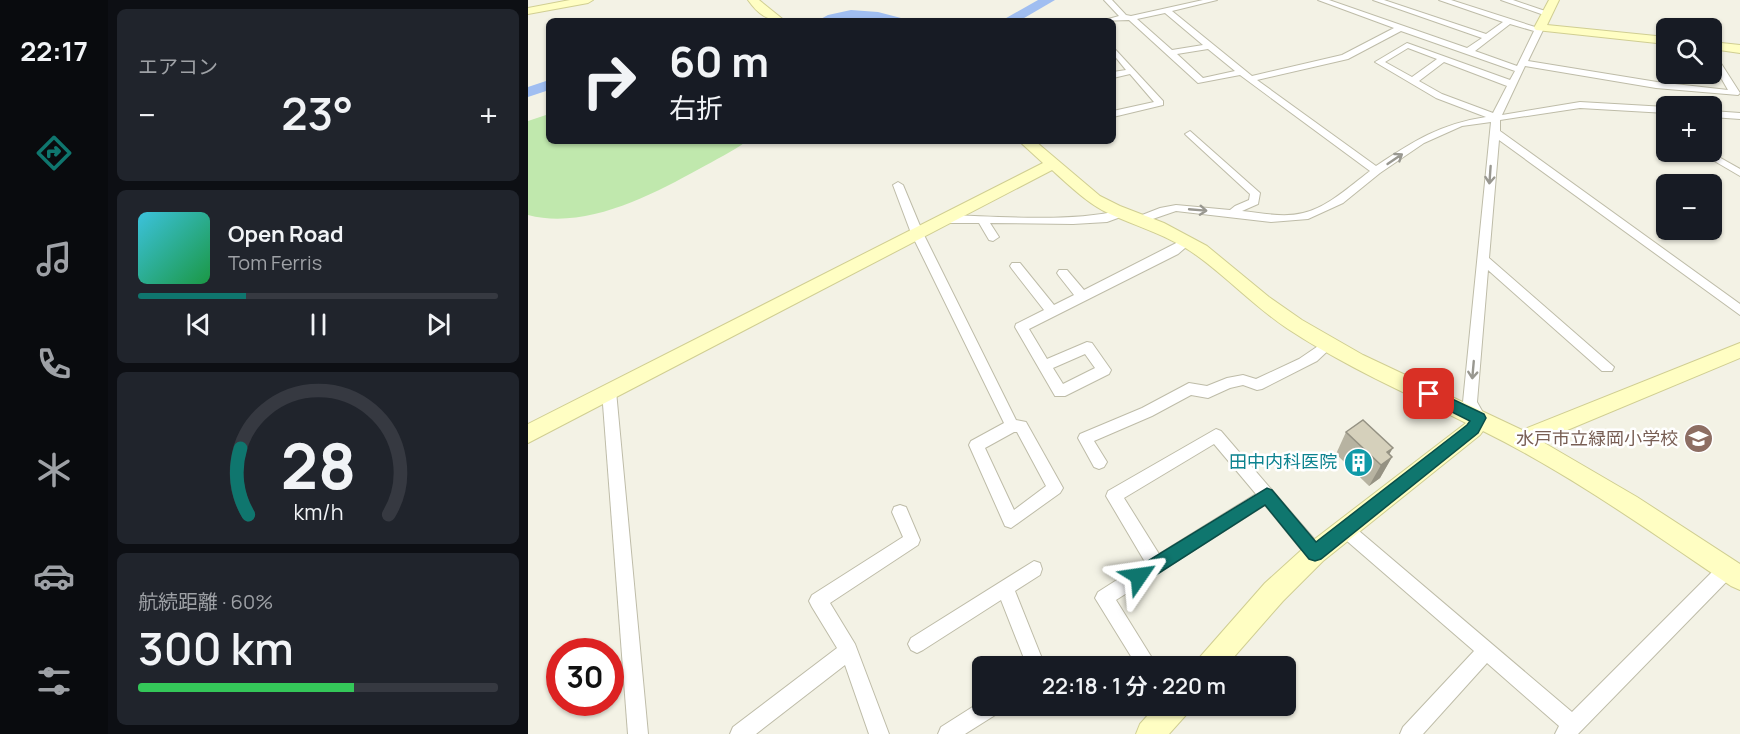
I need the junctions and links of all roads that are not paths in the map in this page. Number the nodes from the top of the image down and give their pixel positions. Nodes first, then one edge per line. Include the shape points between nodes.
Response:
1 (588, 0) edge
2 (753, 0) edge
3 (1108, 0) edge
4 (1214, 0) edge
5 (1322, 0) edge
6 (1377, 0) edge
7 (1505, 0) edge
8 (1554, 0) edge
9 (1448, 1) edge
10 (1335, 2) edge
11 (1167, 11) junction
12 (528, 12) edge
13 (1547, 13) junction
14 (774, 18) edge
15 (1128, 18) junction
16 (1116, 20) edge
17 (1509, 21) junction
18 (1400, 28) junction
19 (1540, 28) junction
20 (1487, 38) junction
21 (1656, 40) edge
22 (1209, 46) junction
23 (1722, 47) edge
24 (1740, 49) edge
25 (1116, 52) edge
26 (1468, 52) junction
27 (1171, 53) junction
28 (1443, 58) junction
29 (1520, 66) junction
30 (1132, 71) junction
31 (1242, 72) junction
32 (1722, 72) edge
33 (1116, 74) edge
34 (1250, 79) junction
35 (1413, 81) junction
36 (1511, 84) junction
37 (1656, 109) edge
38 (1116, 113) edge
39 (1722, 115) edge
40 (1740, 116) edge
41 (1496, 117) junction
42 (1494, 132) junction
43 (1190, 134) dead end
44 (1029, 144) edge
45 (1721, 162) edge
46 (1052, 164) junction
47 (1376, 171) junction
48 (1740, 173) edge
49 (898, 184) dead end
50 (1122, 213) junction
51 (1233, 214) junction
52 (943, 219) junction
53 (1141, 219) junction
54 (983, 220) junction
55 (917, 233) junction
56 (993, 237) dead end
57 (1186, 242) junction
58 (1484, 260) junction
59 (1016, 266) dead end
60 (1063, 273) dead end
61 (1082, 296) junction
62 (1740, 310) edge
63 (1051, 311) junction
64 (1327, 345) junction
65 (1740, 350) edge
66 (1044, 366) dead end
67 (1607, 367) dead end
68 (609, 392) junction
69 (1479, 418) junction
70 (1012, 426) junction
71 (528, 434) edge
72 (1521, 440) junction
73 (1099, 462) dead end
74 (1267, 495) junction
75 (900, 512) dead end
76 (1346, 530) junction
77 (1315, 553) junction
78 (1156, 565) junction
79 (1034, 569) dead end
80 (1734, 573) edge
81 (1005, 588) junction
82 (917, 644) dead end
83 (849, 650) junction
84 (1487, 650) junction
85 (1032, 656) edge
86 (1142, 656) edge
87 (1218, 656) edge
88 (976, 716) edge
89 (1165, 716) edge
90 (1569, 730) edge
91 (638, 734) edge
92 (740, 734) edge
93 (879, 734) edge
94 (948, 734) edge
95 (1149, 734) edge
96 (1410, 734) edge

1 - 12 street
2 - 14 street
3 - 15 street
4 - 11 street
5 - 10 street
6 - 20 street
7 - 13 street
8 - 13 street
9 - 17 street
10 - 18 street
11 - 15 street
11 - 22 street
13 - 19 street
15 - 16 street
15 - 27 street
17 - 19 street
17 - 20 street
18 - 26 street
18 - 34 street via 1345,57
19 - 21 street
19 - 29 street
20 - 26 street
22 - 27 street
22 - 31 street
23 - 24 street
25 - 30 street
26 - 29 street
27 - 31 street via 1201,81
28 - 35 street
28 - 35 street via 1407,45 1379,62
28 - 36 street
29 - 32 street via 1735,93
29 - 36 street
30 - 33 street
30 - 38 street via 1160,103
31 - 34 street
34 - 47 street
35 - 41 street via 1439,96
36 - 41 street
37 - 41 street via 1594,104
39 - 40 street
41 - 42 street
47 -> 41 street via 1439,132
42 -> 58 street
42 - 62 street
43 - 51 street via 1255,193 1254,202
44 - 46 street
45 - 48 street
46 - 50 street via 1095,199
46 - 52 street
47 - 51 street via 1339,201 1304,217
49 - 55 street
50 - 53 street
50 - 54 street via 1107,218
53 -> 51 street via 1176,208
52 - 54 street
52 - 55 street
53 - 57 street
54 - 56 street
55 - 68 street
55 - 70 street
57 - 61 street
57 - 64 street via 1282,317
58 - 67 street
58 -> 69 street via 1470,402
59 - 63 street
60 - 61 street
61 - 63 street
63 - 66 street via 1021,327
64 - 69 street
64 - 73 street via 1300,365 1257,385 1243,380 1208,392 1190,389 1085,438
65 - 72 street
68 - 71 street
68 - 91 street
69 - 72 street
69 - 76 street via 1473,429
70 - 70 street via 976,445 1011,521 1055,488 1021,426
72 - 80 street
74 - 77 street
74 - 78 street
74 - 78 street via 1216,435 1114,496
75 - 83 street via 912,540 818,601
76 - 77 street
76 - 84 street
77 - 87 street via 1274,592
78 - 86 street via 1104,598
79 - 81 street
80 - 90 street
81 - 82 street
81 - 85 street
83 - 92 street
83 - 93 street
84 - 90 street
84 - 96 street
88 - 94 street
89 - 95 street

